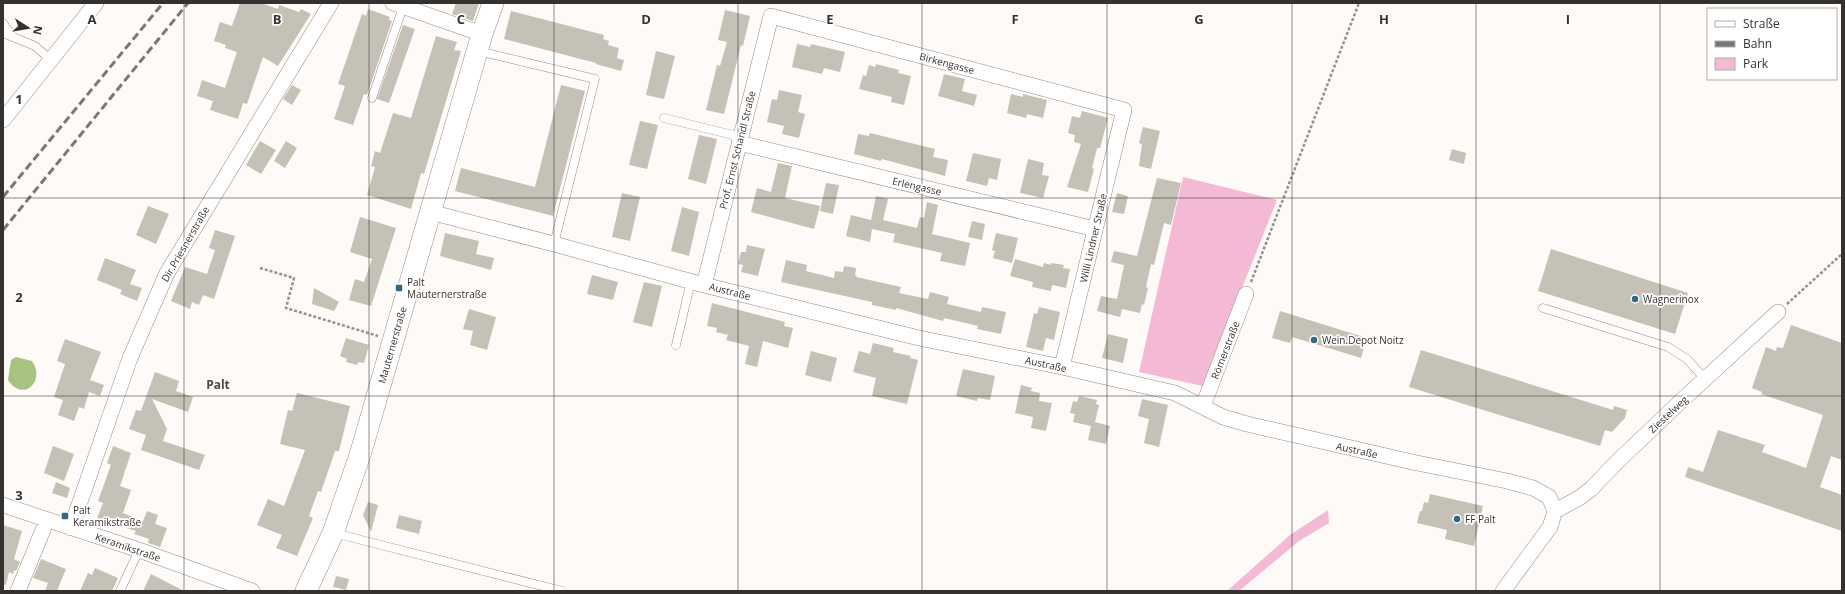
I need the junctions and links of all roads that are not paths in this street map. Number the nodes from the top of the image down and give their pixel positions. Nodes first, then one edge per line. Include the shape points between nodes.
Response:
1 (96, 3) edge
2 (331, 3) edge
3 (492, 3) edge
4 (398, 5) edge
5 (771, 16) joint
6 (3, 23) edge
7 (3, 33) edge
8 (14, 38) junction
9 (480, 43) junction
10 (51, 60) junction
11 (372, 98) dead end
12 (1124, 110) joint
13 (664, 118) dead end
14 (3, 120) edge
15 (740, 140) junction
16 (430, 212) junction
17 (1095, 229) junction
18 (554, 244) junction
19 (697, 283) junction
20 (1246, 294) road end
21 (1543, 308) dead end
22 (1778, 312) road end
23 (676, 345) dead end
24 (1062, 367) junction
25 (1705, 380) junction
26 (1203, 406) junction
27 (3, 505) edge
28 (1555, 511) junction
29 (47, 520) junction
30 (71, 528) junction
31 (333, 533) junction
32 (139, 550) junction
33 (18, 591) edge
34 (120, 591) edge
35 (252, 591) edge
36 (306, 591) edge
37 (562, 591) edge
38 (1503, 591) edge

1 - 10 street
2 - 30 street, Dir.Priesnerstraße via 167,273 130,358
3 - 9 street, Mauternerstraße
4 - 9 street
4 - 11 lane
5 - 12 street, Birkengasse
5 - 15 street, Prof. Ernst Schandl Straße
6 - 8 lane
7 - 8 lane
8 - 10 lane via 35,46
9 - 16 street, Mauternerstraße
9 - 18 lane via 595,79
10 - 14 street
12 - 17 street, Willi Lindner Straße
13 - 15 lane
15 - 17 street, Erlengasse
15 - 19 street, Prof. Ernst Schandl Straße
16 - 18 street, Austraße
16 - 31 street, Mauternerstraße via 360,455
17 - 24 street, Willi Lindner Straße
18 - 19 street, Austraße
19 - 23 lane
19 - 24 street, Austraße via 919,338
20 - 26 street, Römerstraße
21 - 25 lane via 1668,347 1687,359
22 - 25 street, Ziestelweg
24 - 26 street, Austraße via 1175,393
25 - 28 street, Ziestelweg via 1591,489
26 - 28 street, Austraße via 1223,417 1304,438 1534,488 1548,497
27 - 29 street, Keramikstraße
28 - 38 street via 1550,527
29 - 30 street, Keramikstraße
29 - 33 street
30 - 32 street, Keramikstraße
31 - 36 street, Mauternerstraße
31 - 37 lane
32 - 34 lane
32 - 35 street, Keramikstraße

